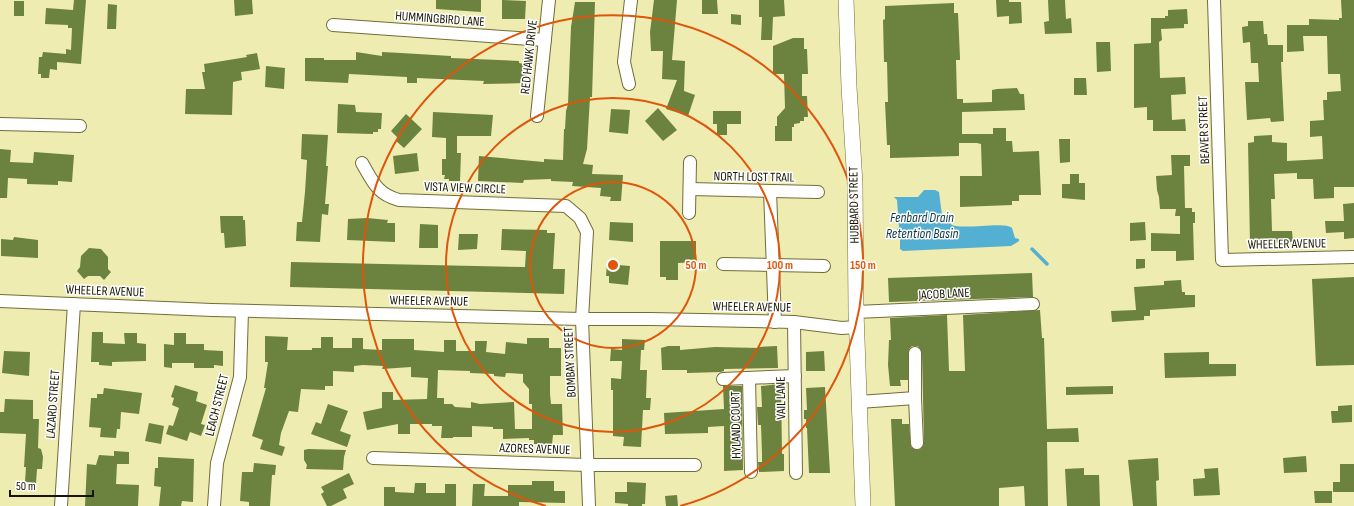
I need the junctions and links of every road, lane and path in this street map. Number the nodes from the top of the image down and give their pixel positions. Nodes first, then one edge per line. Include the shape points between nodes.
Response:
1 (549, 0) edge
2 (630, 0) edge
3 (846, 0) edge
4 (1214, 0) edge
5 (333, 25) dead end
6 (545, 40) junction
7 (630, 84) dead end
8 (537, 116) dead end
9 (0, 124) edge
10 (80, 126) dead end
11 (690, 162) dead end
12 (362, 163) dead end
13 (690, 189) junction
14 (770, 191) junction
15 (818, 192) dead end
16 (689, 213) dead end
17 (580, 218) joint
18 (1354, 257) edge
19 (1222, 260) joint
20 (723, 264) dead end
21 (773, 265) junction
22 (824, 266) dead end
23 (0, 302) edge
24 (74, 304) junction
25 (1033, 304) dead end
26 (242, 311) junction
27 (856, 312) junction
28 (582, 319) junction
29 (775, 322) junction
30 (794, 322) junction
31 (856, 327) junction
32 (915, 353) dead end
33 (795, 376) junction
34 (749, 378) junction
35 (723, 379) dead end
36 (915, 398) junction
37 (859, 402) junction
38 (917, 443) dead end
39 (373, 458) dead end
40 (588, 465) junction
41 (695, 465) dead end
42 (751, 472) dead end
43 (796, 473) dead end
44 (61, 506) edge
45 (214, 506) edge
46 (589, 506) edge
47 (863, 506) edge

1 - 6 street, RED HAWK DRIVE
2 - 7 street via 624,62
3 - 27 main road, HUBBARD STREET via 855,184
4 - 19 street, BEAVER STREET
5 - 6 street, HUMMINGBIRD LANE
6 - 8 street, RED HAWK DRIVE
9 - 10 street
11 - 13 street
12 - 17 street, VISTA VIEW CIRCLE via 376,189 399,200 566,206
13 - 14 street, NORTH LOST TRAIL
13 - 16 street
14 - 15 street, NORTH LOST TRAIL
14 - 21 street
17 - 28 street, BOMBAY STREET via 587,232
18 - 19 street, WHEELER AVENUE
20 - 21 street
21 - 22 street
21 - 29 street
23 - 24 street, WHEELER AVENUE
24 - 26 street, WHEELER AVENUE
24 - 44 street, LAZARD STREET
25 - 27 street, JACOB LANE
26 - 28 street, WHEELER AVENUE
26 - 45 street, LEACH STREET via 240,377 217,462
27 - 31 main road, HUBBARD STREET
28 - 29 street, WHEELER AVENUE via 651,318
28 - 40 street, BOMBAY STREET
29 - 30 street, WHEELER AVENUE
30 - 31 street, WHEELER AVENUE via 842,328
30 - 33 street, VAIL LANE
31 - 37 main road, HUBBARD STREET
32 - 36 street
33 - 34 street
33 - 43 street, VAIL LANE
34 - 35 street
34 - 42 street, HYLAND COURT
36 - 37 street
36 - 38 street
37 - 47 main road, HUBBARD STREET
39 - 40 street, AZORES AVENUE
40 - 41 street, AZORES AVENUE
40 - 46 street, BOMBAY STREET

